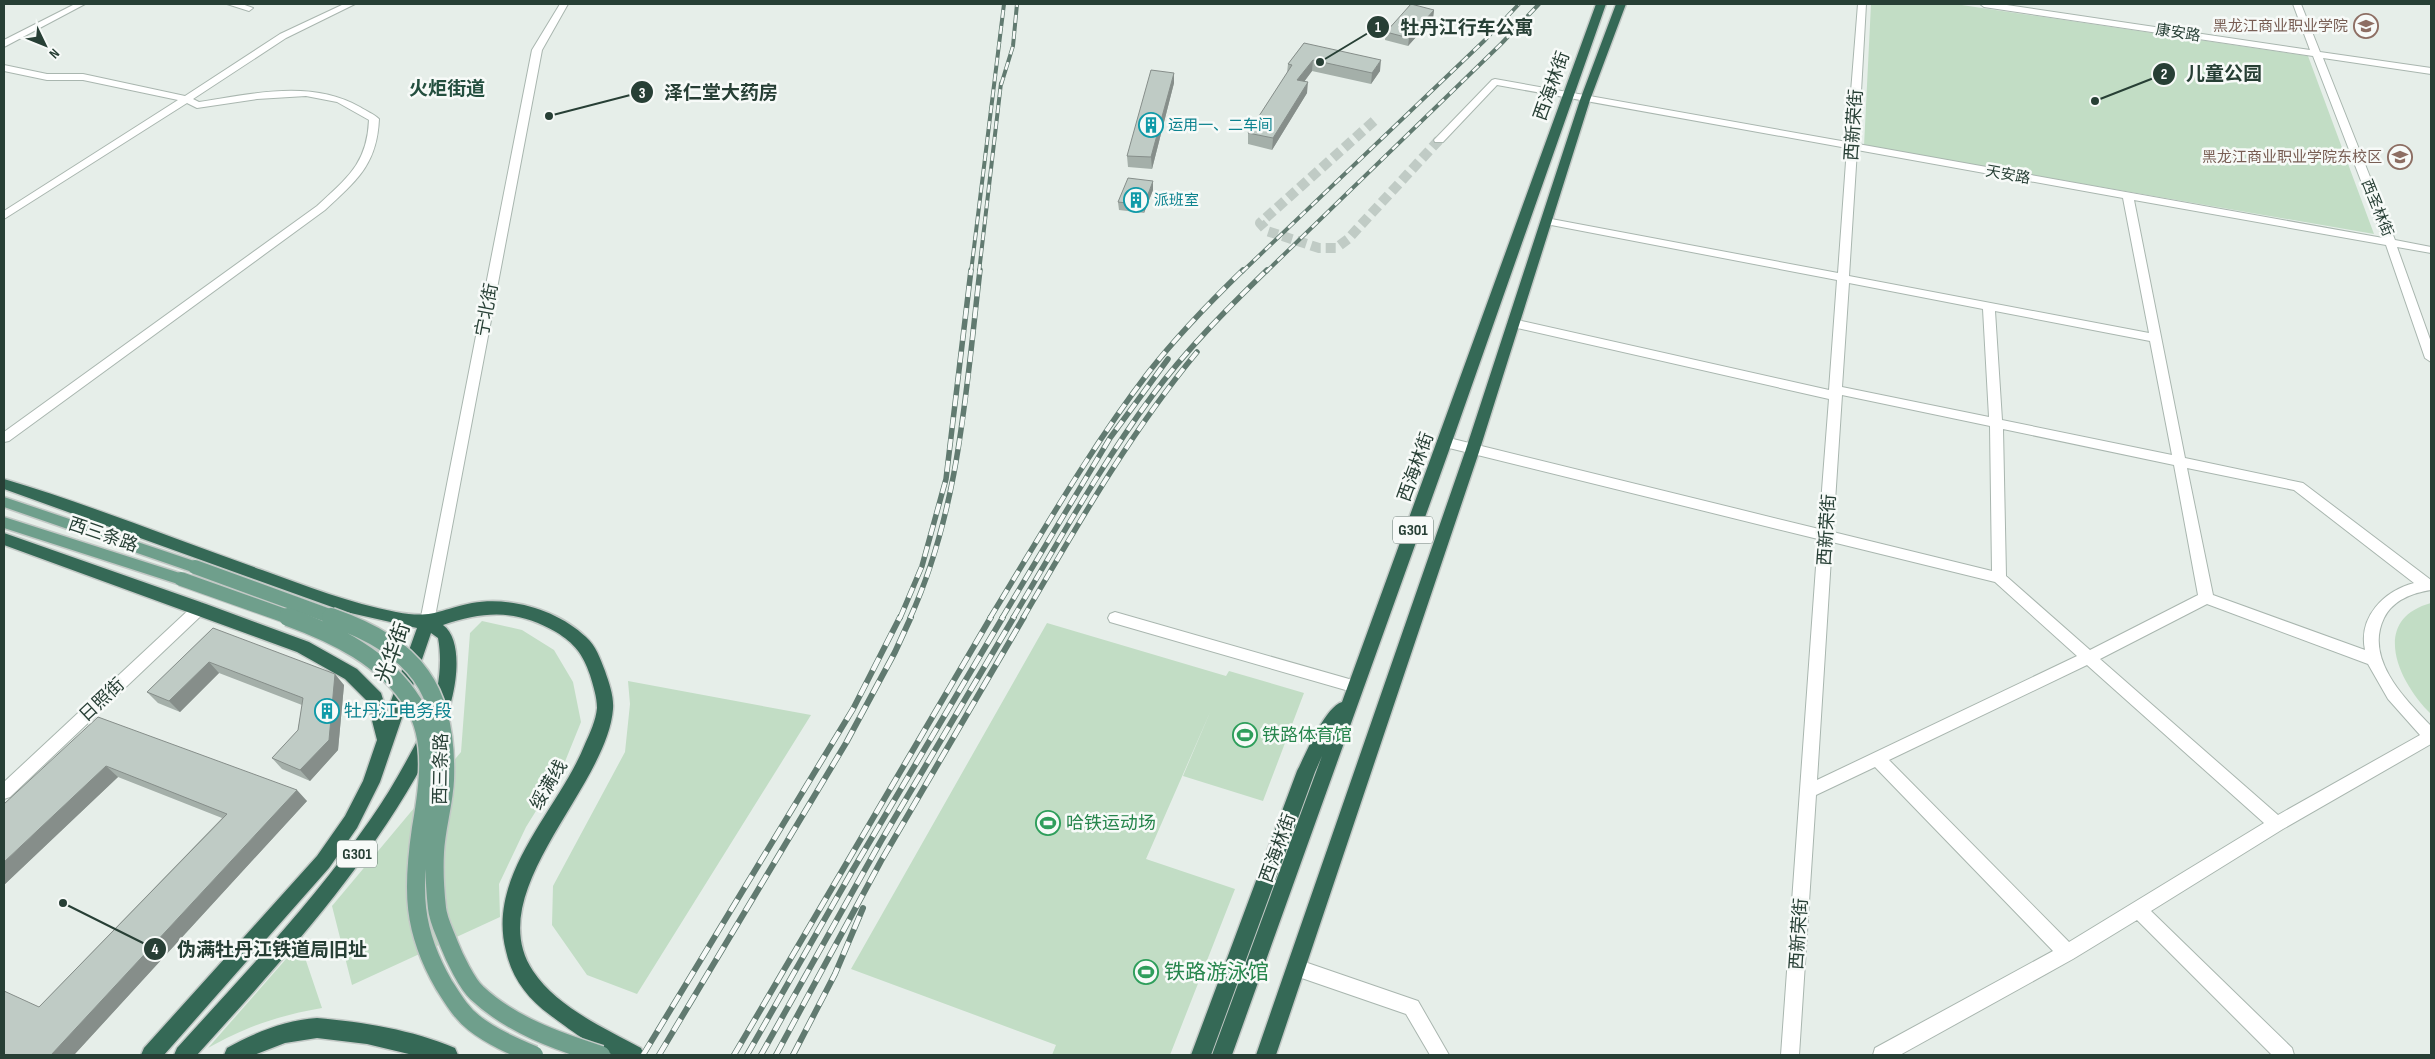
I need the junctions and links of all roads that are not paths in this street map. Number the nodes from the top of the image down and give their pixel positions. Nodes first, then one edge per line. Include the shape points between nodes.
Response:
1 (81, 4) edge
2 (231, 4) edge
3 (351, 4) edge
4 (564, 4) edge
5 (1601, 4) edge
6 (1621, 4) edge
7 (1862, 4) edge
8 (1984, 4) edge
9 (2297, 4) edge
10 (249, 8) dead end
11 (4, 44) edge
12 (2315, 54) junction
13 (4, 68) edge
14 (2431, 71) edge
15 (1568, 96) junction
16 (186, 99) junction
17 (1585, 100) junction
18 (1440, 140) tunnel mouth
19 (1853, 147) junction
20 (2128, 196) junction
21 (4, 216) edge
22 (1546, 221) junction
23 (2390, 242) junction
24 (2431, 250) edge
25 (1844, 277) junction
26 (1989, 305) junction
27 (1513, 323) junction
28 (2156, 338) junction
29 (2431, 358) edge
30 (1837, 393) junction
31 (1996, 423) junction
32 (4, 438) edge
33 (1445, 442) junction
34 (1473, 449) junction
35 (2181, 462) junction
36 (4, 484) edge
37 (4, 502) edge
38 (4, 522) edge
39 (1827, 536) junction
40 (4, 539) edge
41 (1999, 578) junction
42 (2429, 585) edge
43 (2206, 598) junction
44 (200, 608) junction
45 (1115, 618) dead end
46 (427, 622) junction
47 (2088, 658) junction
48 (2374, 660) junction
49 (1355, 690) junction
50 (2431, 736) edge
51 (386, 741) junction
52 (1878, 759) junction
53 (1809, 791) junction
54 (4, 792) edge
55 (2277, 824) junction
56 (2138, 910) junction
57 (2067, 953) junction
58 (1296, 968) junction
59 (150, 1055) edge
60 (184, 1055) edge
61 (234, 1055) edge
62 (448, 1055) edge
63 (534, 1055) edge
64 (601, 1055) edge
65 (634, 1055) edge
66 (1202, 1055) edge
67 (1222, 1055) edge
68 (1266, 1055) edge
69 (1440, 1055) edge
70 (1790, 1055) edge
71 (1882, 1055) edge
72 (2285, 1055) edge

1 - 11 street
2 - 10 street
3 - 16 street via 316,17
4 - 46 street, 宁北街 via 537,50
5 - 15 highway, 西海林街 / G301
6 - 17 highway, 西海林街 / G301
7 - 19 street, 西新荣街
8 - 12 street, 康安路
9 - 12 street, 西圣林街
12 - 14 street, 康安路
12 - 23 street, 西圣林街
13 - 16 street via 47,77 83,77
15 - 17 street, 天安路
15 - 18 street, 天安路 via 1495,82
15 - 33 highway, 西海林街 / G301
16 - 21 street via 102,156
16 - 32 street via 197,105 306,93 340,100 374,119 375,140 363,168 321,208
17 - 19 street, 天安路
17 - 22 highway, 西海林街 / G301
19 - 20 street, 天安路
19 - 25 street, 西新荣街
20 - 23 street, 天安路
20 - 28 street
22 - 25 street
22 - 27 highway, 西海林街 / G301
23 - 24 street, 天安路
23 - 29 street, 西圣林街
25 - 26 street
25 - 30 street, 西新荣街
26 - 28 street
26 - 31 street
27 - 30 street
27 - 34 highway, 西海林街 / G301
28 - 35 street
30 - 31 street
30 - 39 street, 西新荣街
31 - 35 street
31 - 41 street
33 - 34 street
33 - 49 highway, 西海林街 / G301
34 - 39 street
34 - 58 highway, 西海林街 / G301
35 - 42 street via 2298,486
35 - 43 street
36 - 46 highway via 352,608
37 - 64 main road, 西三条路, bridge via 338,619 396,648 419,670 430,688 443,731 445,781 435,851 437,910 453,954 475,992 497,1009 520,1024
38 - 63 main road, 西三条路, bridge via 181,579 316,628 360,650 384,668 410,696 420,716 428,746 429,779 414,895 426,952 449,994 468,1018 496,1037
39 - 41 street
39 - 53 street, 西新荣街
40 - 44 highway
41 - 47 street
42 - 48 street via 2404,592 2386,602 2375,618 2371,637
43 - 47 street
43 - 48 street
44 - 51 highway via 303,647 351,674 375,698
44 - 54 street, 日照街
45 - 49 street
46 - 51 highway, 光华街 / G301
46 - 60 highway, 光华街 / G301 via 445,635 449,672 438,715 390,807 306,919
46 - 65 highway, 绥满线 via 469,610 500,608 533,614 566,630 589,651 600,678 605,709 594,747 581,775 522,875 513,916 514,950 520,968 543,997
47 - 52 street
47 - 55 street
48 - 50 street via 2405,710
49 - 66 highway, G301 via 1326,731 1306,771
49 - 67 highway, 西海林街 / G301
50 - 55 street
51 - 59 highway, 光华街 / G301 via 351,822 323,862
52 - 53 street
52 - 57 street
53 - 70 street, 西新荣街
55 - 56 street
56 - 57 street
56 - 72 street
57 - 71 street
58 - 68 highway, 西海林街 / G301
58 - 69 street via 1412,1007
61 - 62 highway via 283,1034 316,1028 366,1035

